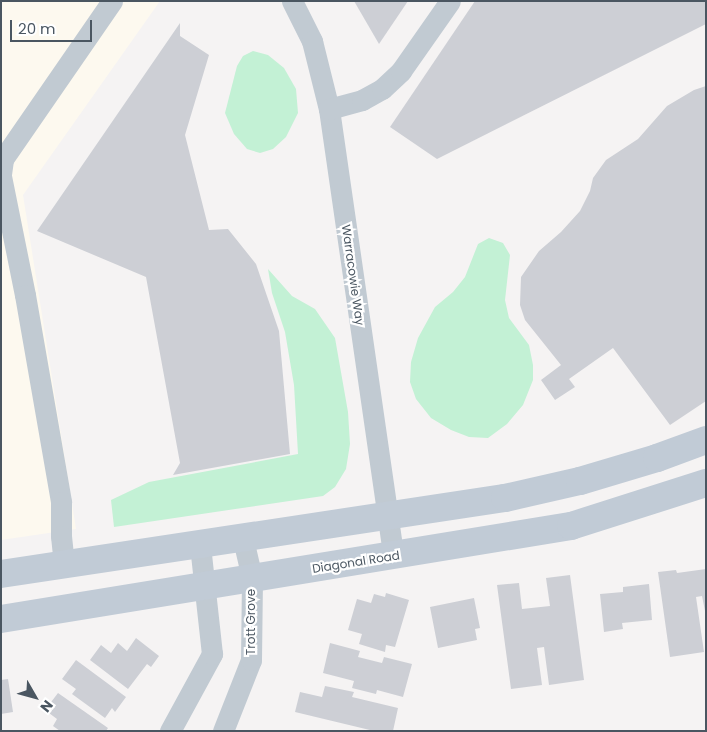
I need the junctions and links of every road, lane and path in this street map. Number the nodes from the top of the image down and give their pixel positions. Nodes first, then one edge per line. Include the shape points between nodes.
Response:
1 (112, 1) edge
2 (292, 1) edge
3 (450, 1) edge
4 (330, 109) junction
5 (1, 175) edge
6 (706, 440) edge
7 (706, 483) edge
8 (387, 518) junction
9 (243, 539) junction
10 (200, 546) junction
11 (393, 556) junction
12 (64, 565) junction
13 (1, 574) edge
14 (252, 578) junction
15 (205, 587) junction
16 (1, 619) edge
17 (170, 731) edge
18 (222, 731) edge

1 - 5 street via 3,159
2 - 4 street, Warracowie Way via 312,41
3 - 4 street via 401,71 382,89 362,100
4 - 8 street, Warracowie Way
5 - 12 street via 61,502
6 - 8 main road via 580,480 505,498
7 - 11 main road, Diagonal Road via 571,526
8 - 9 main road
8 - 11 street, Warracowie Way
9 - 10 main road
9 - 14 street, Trott Grove
10 - 12 main road
10 - 15 street
11 - 14 main road, Diagonal Road
12 - 13 main road
14 - 15 main road, Diagonal Road
14 - 18 street, Trott Grove via 252,660
15 - 16 main road, Diagonal Road
15 - 17 street via 212,654

